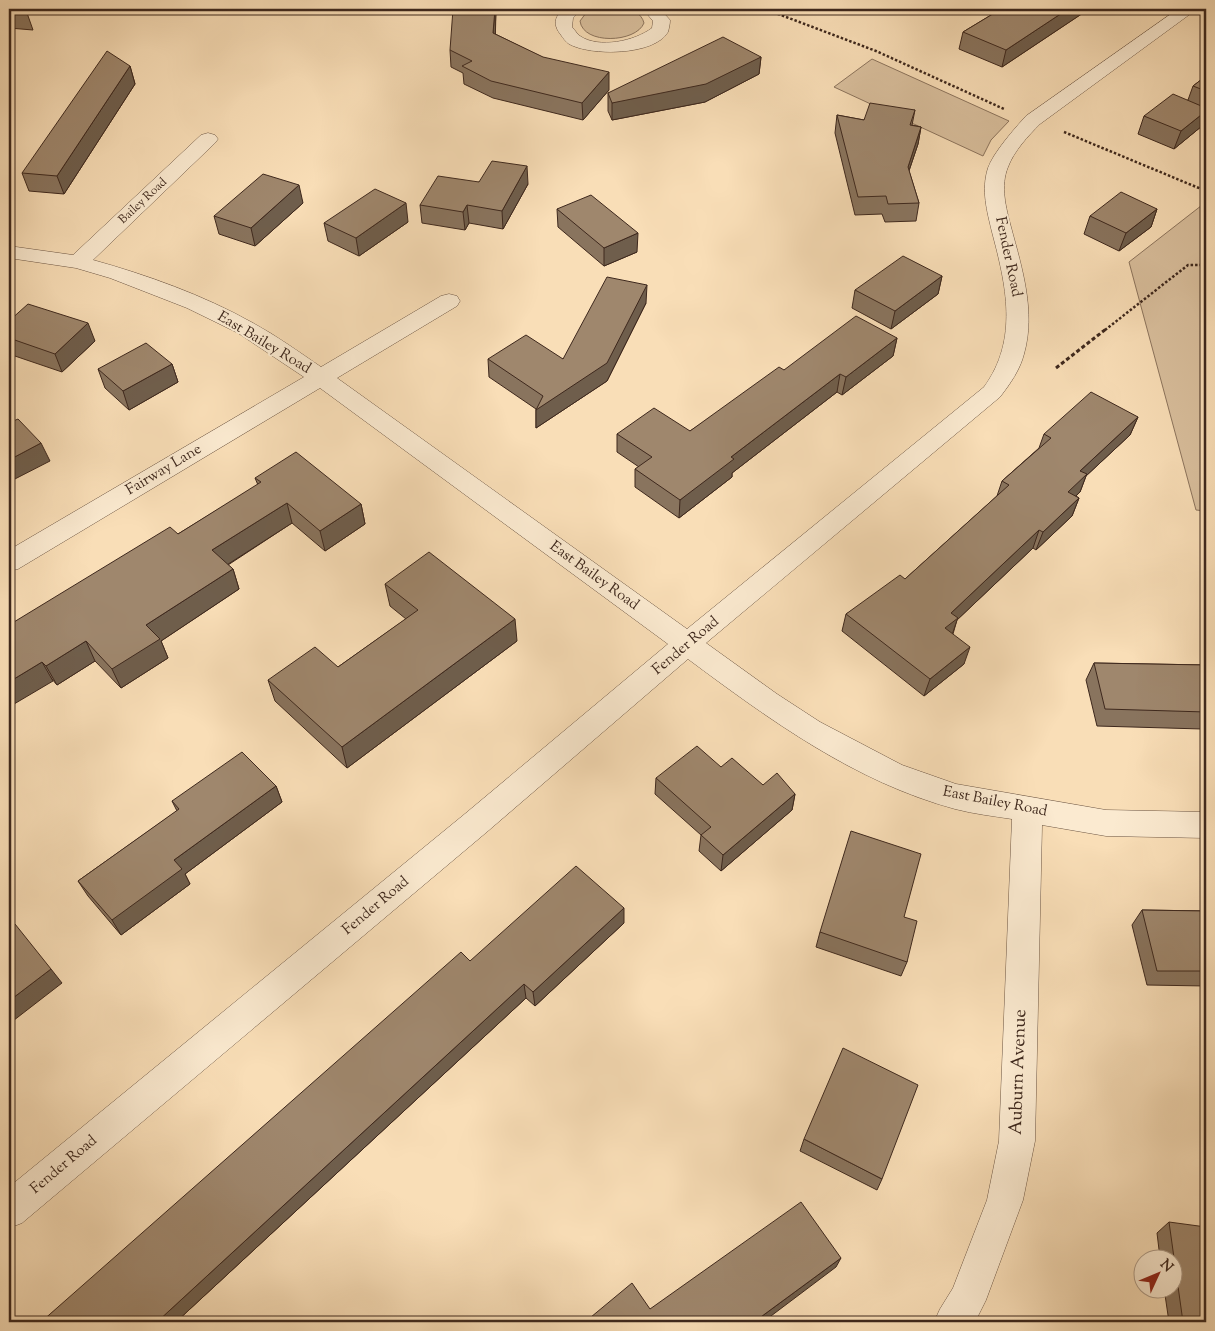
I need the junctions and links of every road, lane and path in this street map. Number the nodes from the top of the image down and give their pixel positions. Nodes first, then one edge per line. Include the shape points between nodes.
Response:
1 (574, 9) edge
2 (651, 9) edge
3 (765, 9) edge
4 (1189, 9) edge
5 (1033, 120) junction
6 (208, 139) dead end
7 (1206, 191) edge
8 (9, 252) edge
9 (78, 262) junction
10 (1206, 265) edge
11 (449, 301) dead end
12 (1056, 368) dead end
13 (320, 377) junction
14 (9, 562) edge
15 (687, 644) junction
16 (1027, 809) junction
17 (1206, 824) edge
18 (9, 1210) edge
19 (953, 1322) edge

1 - 2 street via 563,20 570,36 580,42 612,48 644,42 655,36 662,20
3 - 5 path via 876,51
4 - 5 street, Fender Road
5 - 7 path
5 - 15 street, Fender Road via 998,167 995,184 996,203 1018,307 1013,355 1002,377 992,392 948,430
6 - 9 street, Bailey Road
8 - 9 street, East Bailey Road
9 - 13 street, East Bailey Road via 117,273 195,303 246,328
10 - 12 path via 1188,265
11 - 13 street
13 - 14 street, Fairway Lane
13 - 15 street, East Bailey Road
15 - 16 street, East Bailey Road via 810,730 892,774 956,797
15 - 18 street, Fender Road
16 - 17 street, East Bailey Road via 1106,823
16 - 19 street, Auburn Avenue via 1017,1142 1005,1200 968,1300

